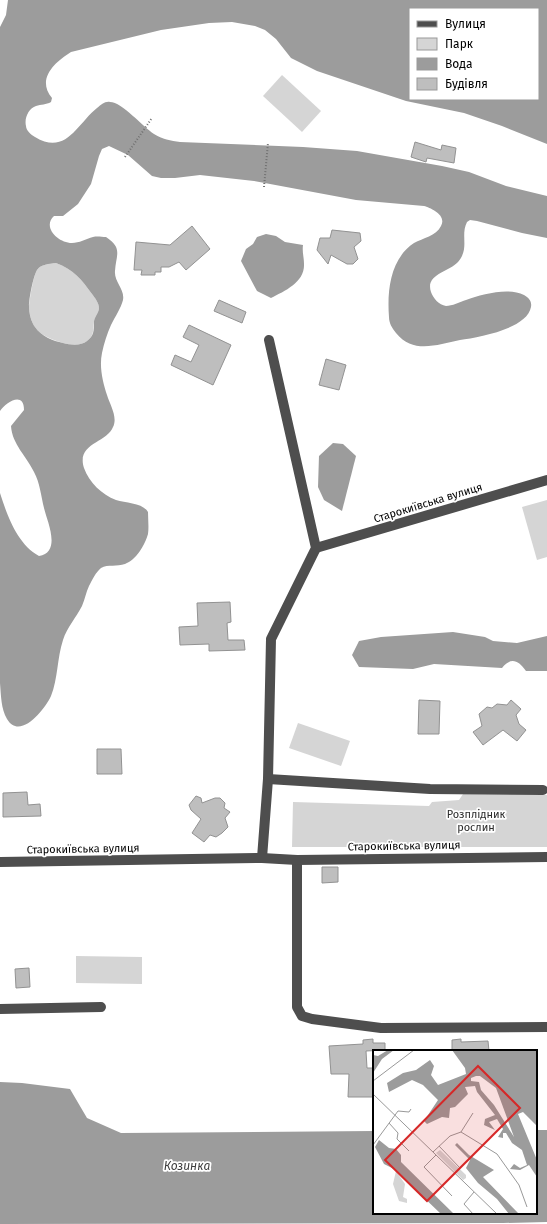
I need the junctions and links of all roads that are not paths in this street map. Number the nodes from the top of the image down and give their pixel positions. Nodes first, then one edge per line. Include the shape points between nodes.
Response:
1 (270, 340) dead end
2 (547, 480) edge
3 (316, 548) junction
4 (268, 779) junction
5 (543, 790) dead end
6 (547, 856) edge
7 (262, 858) junction
8 (298, 860) junction
9 (0, 862) edge
10 (101, 1007) dead end
11 (0, 1009) edge
12 (547, 1027) edge

1 - 3 street
2 - 3 street, Старокиївська вулиця
3 - 4 street via 271,639
4 - 5 street via 430,789
4 - 7 street
6 - 8 street, Старокиївська вулиця
7 - 8 street, Старокиївська вулиця
7 - 9 street, Старокиївська вулиця
8 - 12 street via 297,1007 302,1016 381,1028
10 - 11 street

